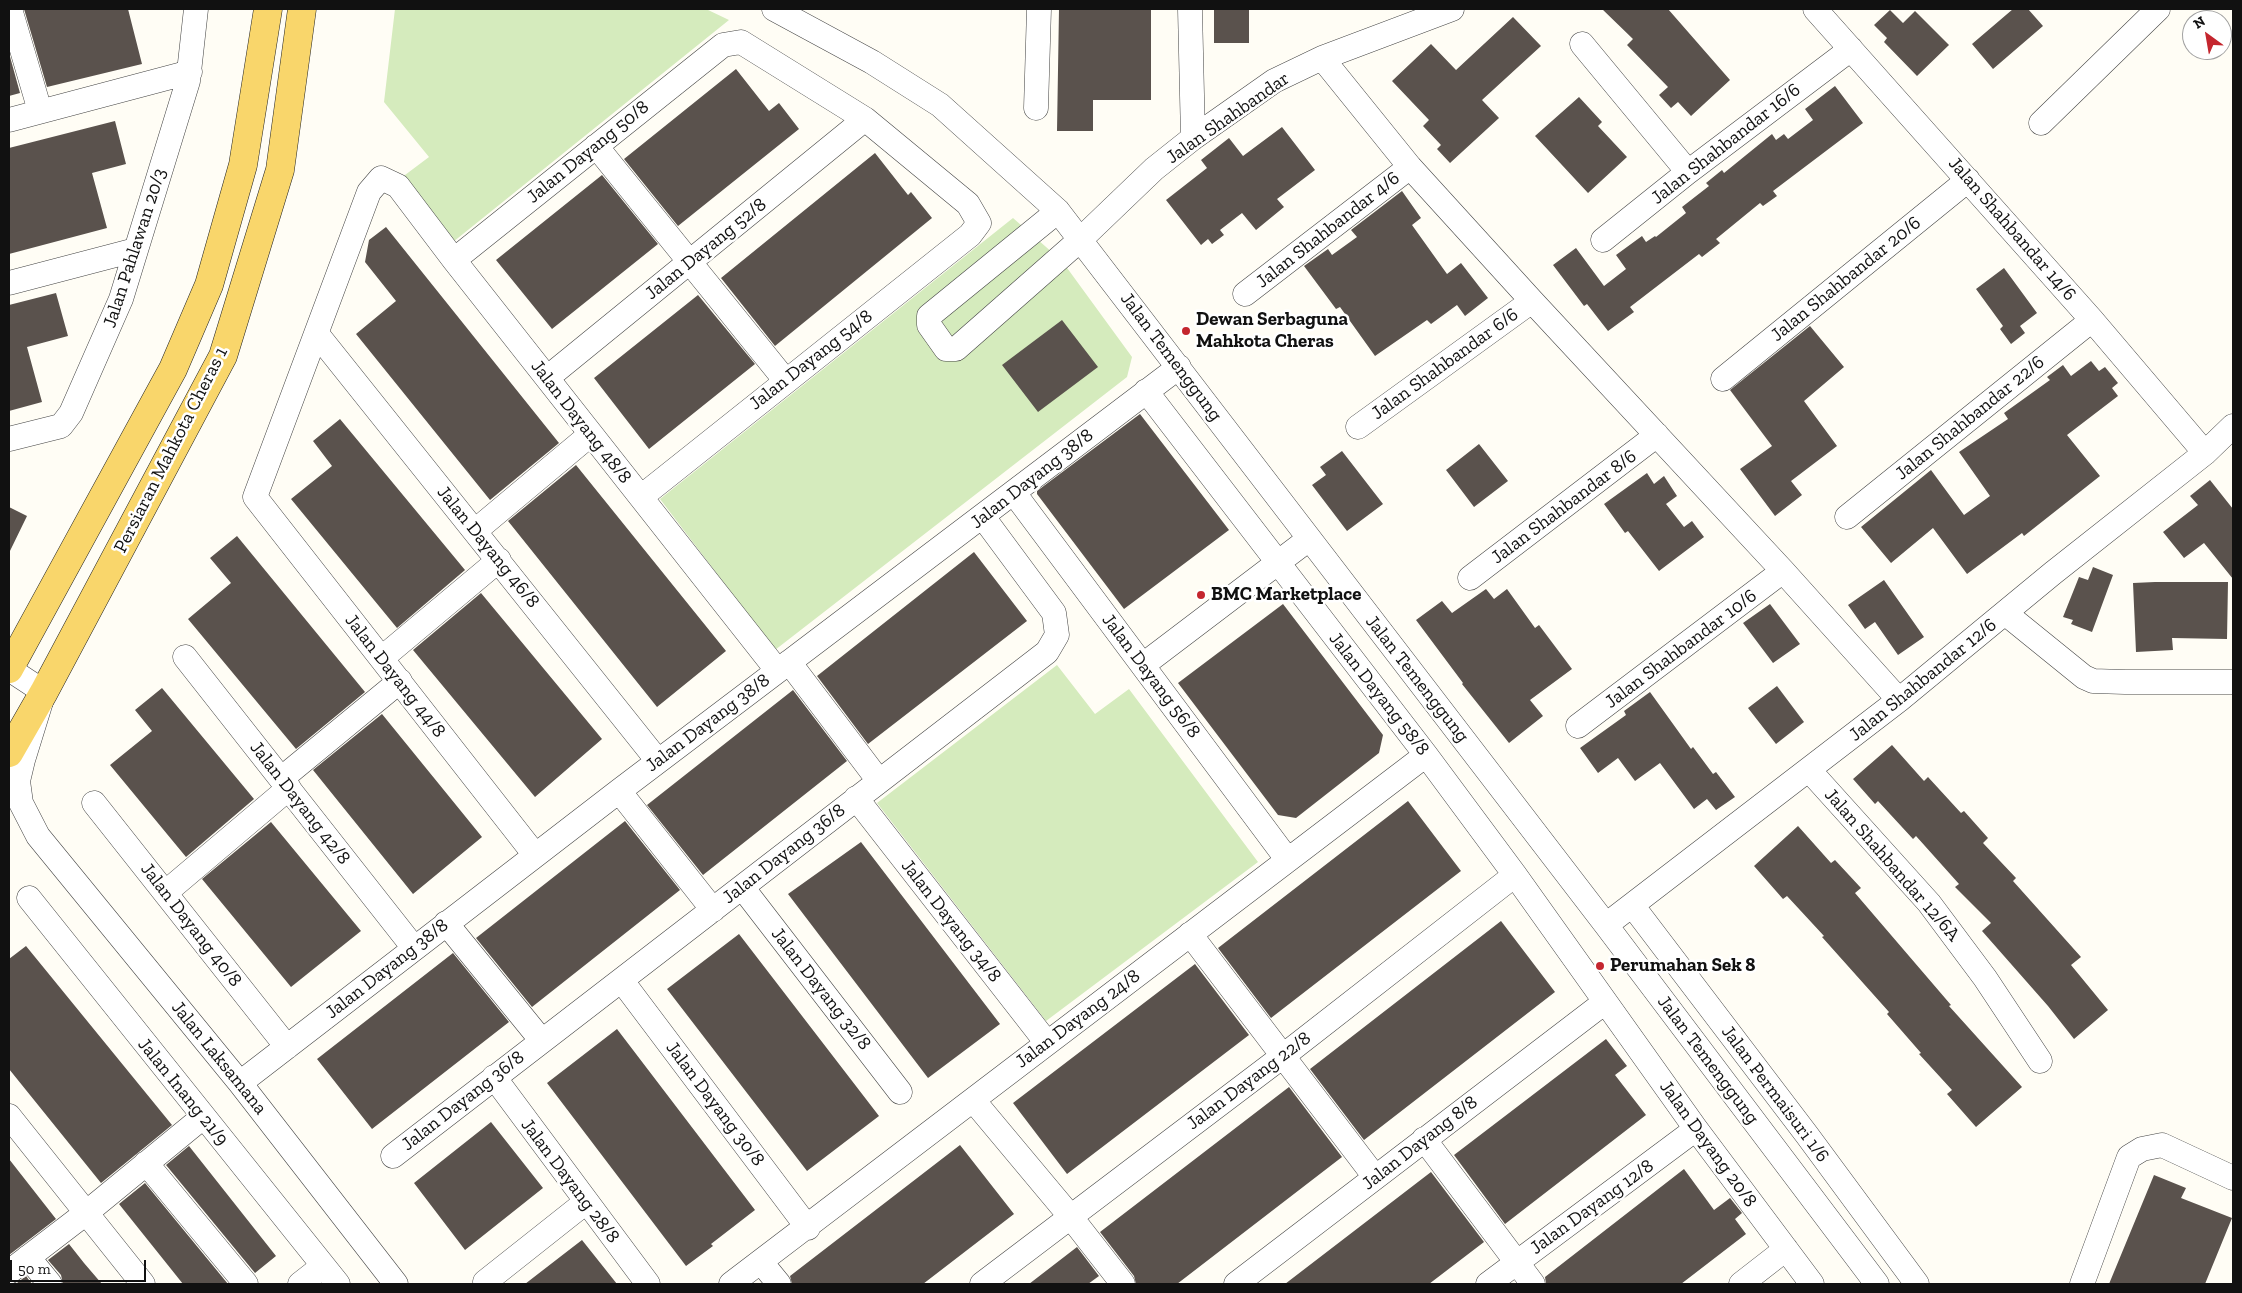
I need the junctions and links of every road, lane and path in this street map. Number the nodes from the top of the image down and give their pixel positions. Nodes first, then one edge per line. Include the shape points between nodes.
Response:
1 (10, 9) edge
2 (196, 9) edge
3 (268, 9) edge
4 (302, 9) edge
5 (774, 9) edge
6 (1039, 9) edge
7 (1190, 9) edge
8 (1452, 9) edge
9 (1815, 9) edge
10 (2158, 9) edge
11 (1582, 44) dead end
12 (1851, 49) junction
13 (1322, 58) junction
14 (190, 72) junction
15 (1036, 108) dead end
16 (40, 111) junction
17 (865, 119) junction
18 (9, 120) edge
19 (2041, 123) dead end
20 (1193, 138) junction
21 (596, 146) junction
22 (1410, 167) junction
23 (1688, 172) junction
24 (1968, 180) junction
25 (1058, 211) junction
26 (1082, 239) junction
27 (1603, 240) dead end
28 (135, 250) junction
29 (454, 260) junction
30 (692, 262) junction
31 (9, 283) edge
32 (1245, 294) dead end
33 (1532, 301) junction
34 (2092, 320) junction
35 (317, 334) junction
36 (1179, 367) junction
37 (547, 378) junction
38 (1723, 379) dead end
39 (785, 380) junction
40 (1146, 392) junction
41 (2233, 426) edge
42 (1358, 427) dead end
43 (591, 434) junction
44 (1657, 435) junction
45 (9, 439) edge
46 (2205, 453) junction
47 (1014, 493) junction
48 (641, 497) junction
49 (983, 517) junction
50 (1847, 517) dead end
51 (475, 531) junction
52 (1309, 539) junction
53 (498, 560) junction
54 (1278, 563) junction
55 (1783, 571) junction
56 (1470, 578) dead end
57 (2005, 614) junction
58 (185, 657) dead end
59 (382, 658) junction
60 (1143, 665) junction
61 (784, 666) junction
62 (9, 669) edge
63 (400, 681) junction
64 (2233, 682) edge
65 (44, 692) junction
66 (1899, 700) junction
67 (1578, 726) dead end
68 (9, 753) edge
69 (1426, 755) junction
70 (658, 761) junction
71 (1809, 770) junction
72 (879, 781) junction
73 (285, 784) junction
74 (619, 791) junction
75 (856, 798) junction
76 (94, 804) dead end
77 (9, 822) edge
78 (38, 836) junction
79 (534, 855) junction
80 (1287, 859) junction
81 (1515, 875) junction
82 (742, 887) junction
83 (165, 892) junction
84 (29, 898) dead end
85 (1632, 905) junction
86 (713, 910) junction
87 (446, 923) junction
88 (1606, 925) junction
89 (1190, 934) junction
90 (414, 948) junction
91 (622, 981) junction
92 (1605, 1002) junction
93 (542, 1041) junction
94 (1047, 1043) junction
95 (287, 1047) junction
96 (1283, 1056) junction
97 (2040, 1061) dead end
98 (494, 1077) junction
99 (240, 1083) junction
100 (900, 1092) dead end
101 (973, 1100) junction
102 (9, 1116) edge
103 (202, 1117) junction
104 (1696, 1129) junction
105 (1424, 1139) junction
106 (393, 1156) dead end
107 (146, 1163) junction
108 (1375, 1177) junction
109 (2233, 1178) edge
110 (586, 1202) junction
111 (86, 1213) junction
112 (1070, 1216) junction
113 (808, 1228) junction
114 (1786, 1249) junction
115 (28, 1257) junction
116 (761, 1262) junction
117 (1516, 1262) junction
118 (323, 1266) junction
119 (9, 1272) edge
120 (484, 1282) dead end
121 (1240, 1283) edge
122 (50, 1284) edge
123 (143, 1284) edge
124 (246, 1284) edge
125 (300, 1284) edge
126 (338, 1284) edge
127 (396, 1284) edge
128 (648, 1284) edge
129 (731, 1284) edge
130 (779, 1284) edge
131 (982, 1284) edge
132 (1123, 1284) edge
133 (1488, 1284) edge
134 (1533, 1284) edge
135 (1741, 1284) edge
136 (1812, 1284) edge
137 (1877, 1284) edge
138 (1918, 1284) edge
139 (2082, 1284) edge

1 - 16 street
2 - 14 street, Jalan Pahlawan 20/3
3 - 62 main road, Persiaran Mahkota Cheras 1 via 243,165 209,285 173,369
4 - 65 main road, Persiaran Mahkota Cheras 1 via 280,170 223,356
5 - 25 street, Jalan Temenggung via 872,62 940,105
6 - 15 street
7 - 20 street
8 - 13 street, Jalan Shahbandar
9 - 12 street, Jalan Shahbandar 14/6
10 - 19 street
11 - 23 street
12 - 23 street, Jalan Shahbandar 16/6
12 - 24 street, Jalan Shahbandar 14/6
13 - 20 street, Jalan Shahbandar via 1274,80
13 - 22 street
14 - 16 street
14 - 28 street, Jalan Pahlawan 20/3
16 - 18 street
17 - 21 street, Jalan Dayang 50/8 via 741,42 723,44
17 - 30 street, Jalan Dayang 52/8
17 - 39 street, Jalan Dayang 54/8 via 968,204 979,223 970,235
20 - 26 street, Jalan Shahbandar via 1154,170
21 - 29 street, Jalan Dayang 50/8
21 - 30 street
22 - 32 street, Jalan Shahbandar 4/6
22 - 33 street
23 - 27 street, Jalan Shahbandar 16/6
24 - 34 street, Jalan Shahbandar 14/6
24 - 38 street, Jalan Shahbandar 20/6
25 - 26 street, Jalan Temenggung
25 - 26 street, Jalan Shahbandar via 929,316 929,325 946,349 956,349
26 - 36 street, Jalan Temenggung
28 - 31 street
28 - 45 street, Jalan Pahlawan 20/3 via 121,300 71,413 61,426
29 - 35 street, Jalan Dayang 48/8 via 398,186 381,178 369,192
29 - 37 street, Jalan Dayang 48/8
30 - 37 street, Jalan Dayang 52/8
30 - 39 street
33 - 42 street, Jalan Shahbandar 6/6
33 - 44 street
34 - 46 street, Jalan Shahbandar 14/6
34 - 50 street, Jalan Shahbandar 22/6
35 - 51 street, Jalan Dayang 46/8
35 - 59 street, Jalan Dayang 44/8 via 255,497
36 - 40 street, Jalan Dayang 38/8
36 - 52 street, Jalan Temenggung
37 - 43 street, Jalan Dayang 48/8
39 - 48 street, Jalan Dayang 54/8
40 - 47 street, Jalan Dayang 38/8
40 - 54 street, Jalan Dayang 58/8
41 - 46 street, Jalan Shahbandar 12/6
43 - 48 street, Jalan Dayang 48/8
43 - 51 street
44 - 55 street
44 - 56 street, Jalan Shahbandar 8/6
46 - 57 street, Jalan Shahbandar 12/6
47 - 49 street, Jalan Dayang 38/8
47 - 60 street, Jalan Dayang 56/8
48 - 61 street, Jalan Dayang 48/8
49 - 61 street, Jalan Dayang 38/8
49 - 72 street, Jalan Dayang 36/8 via 1054,613 1057,635 1047,652
51 - 53 street, Jalan Dayang 46/8
52 - 54 street
52 - 88 street, Jalan Temenggung
53 - 59 street
53 - 70 street, Jalan Dayang 46/8
54 - 60 street
54 - 69 street, Jalan Dayang 58/8
55 - 66 street
55 - 67 street, Jalan Shahbandar 10/6
57 - 64 street via 2092,680
57 - 66 street, Jalan Shahbandar 12/6
58 - 73 street, Jalan Dayang 42/8
59 - 63 street, Jalan Dayang 44/8
60 - 80 street, Jalan Dayang 56/8
61 - 70 street, Jalan Dayang 38/8
61 - 72 street, Jalan Dayang 48/8
62 - 65 street
63 - 73 street
63 - 79 street, Jalan Dayang 44/8
65 - 68 main road, Persiaran Mahkota Cheras 1
65 - 78 street, Jalan Laksamana via 18,782 21,803
66 - 71 street, Jalan Shahbandar 12/6
69 - 80 street, Jalan Dayang 24/8
69 - 81 street, Jalan Dayang 58/8
70 - 74 street, Jalan Dayang 38/8
71 - 85 street, Jalan Shahbandar 12/6
71 - 97 street, Jalan Shahbandar 12/6A via 1929,903 1985,978
72 - 75 street, Jalan Dayang 36/8
73 - 83 street
73 - 90 street, Jalan Dayang 42/8
74 - 79 street, Jalan Dayang 38/8
74 - 86 street
75 - 82 street, Jalan Dayang 36/8
75 - 94 street, Jalan Dayang 34/8
76 - 83 street, Jalan Dayang 40/8
77 - 78 street, Jalan Laksamana
78 - 99 street, Jalan Laksamana
79 - 87 street, Jalan Dayang 38/8
80 - 89 street, Jalan Dayang 24/8
81 - 92 street, Jalan Dayang 58/8
81 - 96 street, Jalan Dayang 22/8
82 - 86 street, Jalan Dayang 36/8
82 - 100 street, Jalan Dayang 32/8
83 - 95 street, Jalan Dayang 40/8
84 - 103 street, Jalan Inang 21/9
85 - 88 street, Jalan Shahbandar 12/6
85 - 138 street, Jalan Permaisuri 1/6
86 - 91 street, Jalan Dayang 36/8
87 - 90 street, Jalan Dayang 38/8
87 - 93 street
88 - 137 street, Jalan Temenggung
89 - 94 street, Jalan Dayang 24/8
89 - 96 street
90 - 95 street, Jalan Dayang 38/8
91 - 93 street, Jalan Dayang 36/8
91 - 113 street, Jalan Dayang 30/8
92 - 104 street, Jalan Dayang 20/8
92 - 105 street, Jalan Dayang 8/8
93 - 98 street, Jalan Dayang 36/8
94 - 101 street, Jalan Dayang 24/8
95 - 99 street, Jalan Dayang 38/8
96 - 108 street
96 - 112 street, Jalan Dayang 22/8
98 - 106 street, Jalan Dayang 36/8
98 - 110 street, Jalan Dayang 28/8
99 - 127 street, Jalan Laksamana
101 - 112 street
101 - 113 street, Jalan Dayang 24/8
102 - 111 street
103 - 107 street
103 - 118 street, Jalan Inang 21/9
104 - 114 street, Jalan Dayang 20/8
104 - 117 street, Jalan Dayang 12/8
105 - 108 street, Jalan Dayang 8/8
105 - 117 street
107 - 111 street
107 - 124 street
108 - 121 street, Jalan Dayang 8/8
109 - 139 street via 2162,1145 2142,1149 2129,1157
110 - 120 street
110 - 128 street, Jalan Dayang 28/8
111 - 115 street
111 - 123 street
112 - 131 street, Jalan Dayang 22/8
112 - 132 street
113 - 116 street, Jalan Dayang 24/8
114 - 135 street
114 - 136 street, Jalan Dayang 20/8
115 - 119 street
115 - 122 street
116 - 129 street, Jalan Dayang 24/8
116 - 130 street
117 - 133 street, Jalan Dayang 12/8
117 - 134 street
118 - 125 street
118 - 126 street, Jalan Inang 21/9

